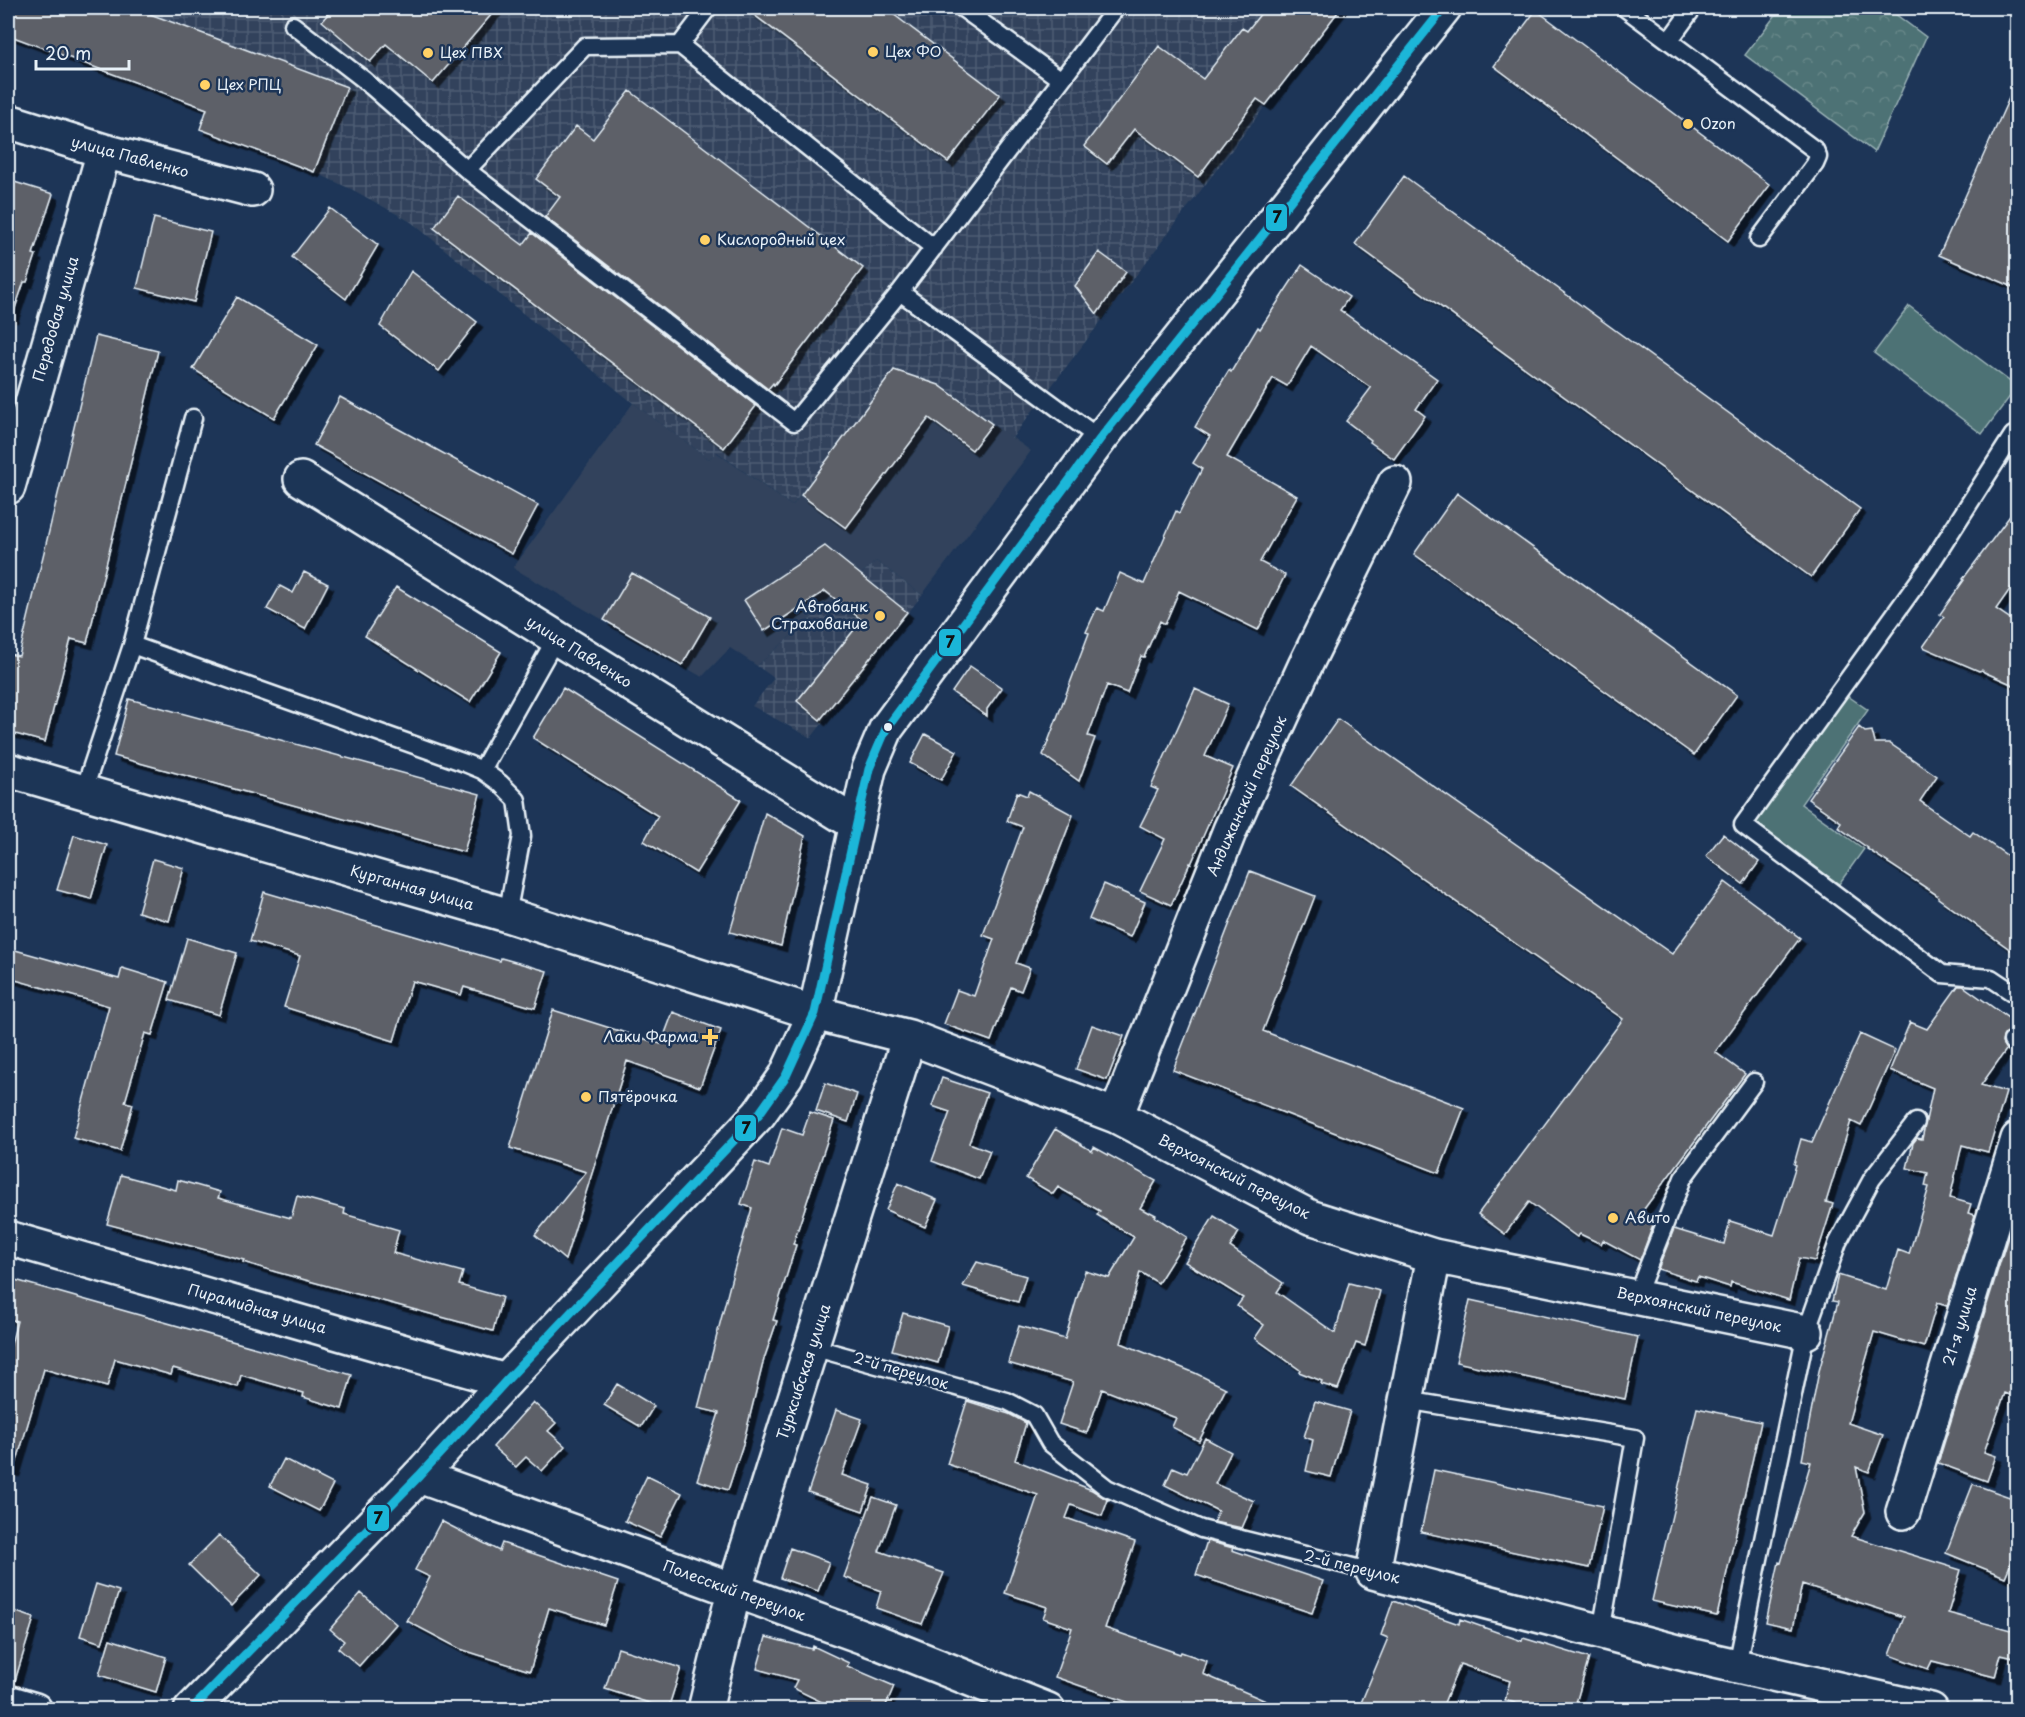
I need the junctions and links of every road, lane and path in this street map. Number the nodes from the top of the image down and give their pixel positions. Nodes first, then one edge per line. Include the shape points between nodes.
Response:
1 (708, 8) edge
2 (962, 8) edge
3 (1116, 8) edge
4 (1444, 8) edge
5 (1625, 8) edge
6 (1694, 8) edge
7 (293, 24) dead end
8 (1669, 41) junction
9 (680, 45) junction
10 (1060, 79) junction
11 (8, 122) edge
12 (104, 151) junction
13 (467, 170) junction
14 (253, 190) dead end
15 (1759, 239) dead end
16 (934, 248) junction
17 (900, 292) junction
18 (193, 418) dead end
19 (2018, 437) edge
20 (1100, 439) junction
21 (301, 479) dead end
22 (1395, 483) dead end
23 (8, 487) edge
24 (556, 638) junction
25 (132, 645) junction
26 (8, 770) edge
27 (482, 770) junction
28 (83, 793) junction
29 (856, 824) junction
30 (507, 915) junction
31 (2018, 996) edge
32 (815, 1012) junction
33 (909, 1037) junction
34 (1754, 1082) dead end
35 (1116, 1116) junction
36 (1916, 1122) dead end
37 (2018, 1139) edge
38 (8, 1238) edge
39 (1434, 1256) junction
40 (1636, 1297) junction
41 (1806, 1332) junction
42 (812, 1347) junction
43 (506, 1381) junction
44 (1406, 1400) junction
45 (419, 1476) junction
46 (1903, 1512) dead end
47 (1373, 1572) junction
48 (734, 1591) junction
49 (1601, 1632) junction
50 (1737, 1665) junction
51 (8, 1702) edge
52 (34, 1710) edge
53 (190, 1710) edge
54 (705, 1710) edge
55 (1048, 1710) edge
56 (1931, 1710) edge

1 - 9 lane
2 - 10 lane
3 - 10 lane
4 - 20 street
5 - 8 lane
6 - 8 lane
7 - 13 lane
8 - 15 lane via 1815,150 1815,164
9 - 13 lane via 585,46
9 - 16 lane
10 - 16 lane
11 - 12 street, улица Павленко
12 - 14 street, улица Павленко
12 - 23 street, Передовая улица
13 - 17 lane via 794,422
16 - 17 lane
17 - 20 lane
18 - 25 lane
19 - 31 lane via 2013,435 1928,568 1743,825 1942,974 1991,978
20 - 29 street via 886,729 869,769
21 - 24 street, улица Павленко
22 - 35 street, Андижанский переулок via 1230,830
24 - 27 lane
24 - 29 street, улица Павленко
25 - 27 lane
25 - 28 lane
26 - 28 street, Курганная улица
27 - 30 lane via 517,800 522,836
28 - 30 street, Курганная улица
29 - 32 street
30 - 32 street, Курганная улица
32 - 33 street, Верхоянский переулок
32 - 43 street via 786,1076 759,1114
33 - 35 street, Верхоянский переулок
33 - 42 street, Турксибская улица
34 - 40 lane via 1683,1178
35 - 39 street, Верхоянский переулок via 1310,1217
36 - 41 lane via 1872,1179 1838,1242
37 - 46 street, 21-я улица
38 - 43 street, Пирамидная улица
39 - 40 street, Верхоянский переулок
39 - 44 street
40 - 41 street, Верхоянский переулок
41 - 50 lane
42 - 47 lane, 2-й переулок via 1007,1401 1034,1415 1050,1443 1107,1488 1201,1529
42 - 48 street, Турксибская улица
43 - 45 street
44 - 47 street
44 - 49 lane via 1635,1438
45 - 48 street, Полесский переулок
45 - 53 street
47 - 49 street, 2-й переулок
48 - 54 street, Турксибская улица
48 - 55 street, Полесский переулок via 880,1643
49 - 50 street, 2-й переулок
50 - 56 street, 2-й переулок
51 - 52 street

